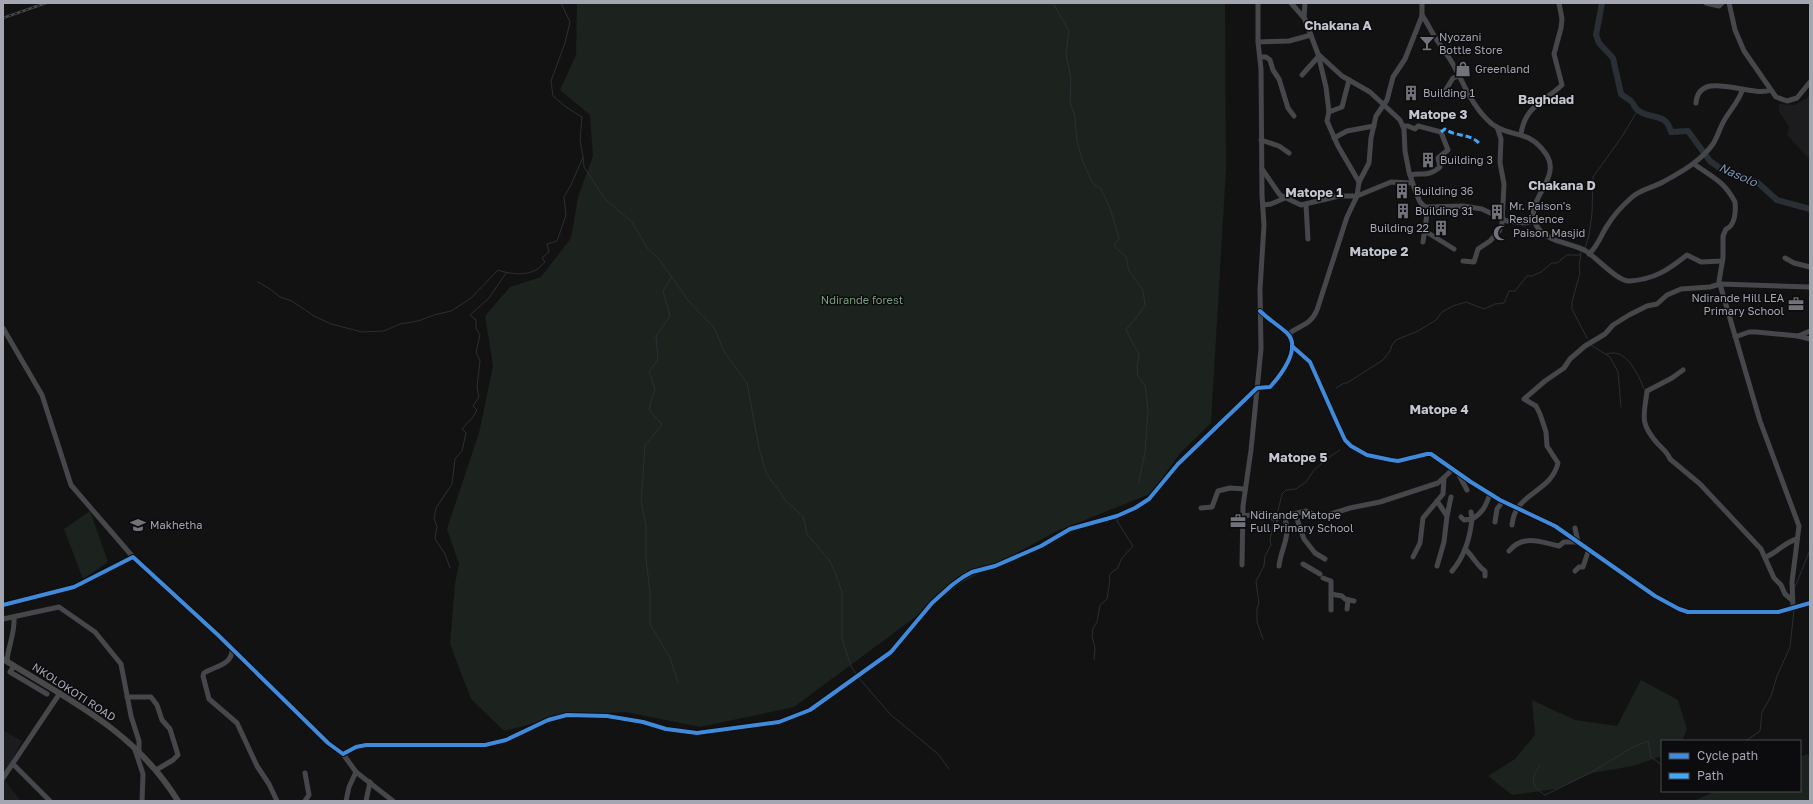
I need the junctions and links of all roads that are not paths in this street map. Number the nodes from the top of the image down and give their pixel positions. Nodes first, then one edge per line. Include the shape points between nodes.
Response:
1 (1258, 3) edge
2 (1291, 3) edge
3 (1305, 3) edge
4 (1422, 3) edge
5 (1559, 3) edge
6 (1706, 3) edge
7 (1722, 3) edge
8 (1729, 3) edge
9 (1422, 15) junction
10 (1306, 20) junction
11 (1311, 35) junction
12 (1258, 42) junction
13 (1318, 55) junction
14 (1261, 57) junction
15 (1302, 75) dead end
16 (1459, 76) junction
17 (1349, 80) junction
18 (1810, 82) edge
19 (1771, 90) junction
20 (1742, 91) junction
21 (1442, 96) dead end
22 (1696, 103) dead end
23 (1384, 105) junction
24 (1329, 112) junction
25 (1294, 116) dead end
26 (1374, 126) junction
27 (1403, 126) junction
28 (1497, 127) junction
29 (1521, 134) junction
30 (1334, 138) junction
31 (1261, 140) junction
32 (1289, 153) dead end
33 (1694, 164) junction
34 (1262, 169) junction
35 (1410, 175) junction
36 (1359, 182) junction
37 (1412, 183) junction
38 (1357, 196) junction
39 (1286, 198) junction
40 (1263, 205) junction
41 (1306, 205) junction
42 (1424, 207) junction
43 (1502, 220) junction
44 (1535, 221) junction
45 (1425, 230) junction
46 (1308, 239) dead end
47 (1423, 242) dead end
48 (1454, 249) dead end
49 (1587, 252) junction
50 (1785, 258) dead end
51 (1464, 261) dead end
52 (1722, 261) junction
53 (1810, 267) edge
54 (1720, 284) junction
55 (1810, 287) edge
56 (1260, 311) junction
57 (3, 328) edge
58 (1810, 331) edge
59 (1288, 334) junction
60 (1798, 336) junction
61 (1735, 337) junction
62 (1810, 339) edge
63 (1292, 346) junction
64 (1683, 370) dead end
65 (1257, 388) junction
66 (1453, 470) junction
67 (1459, 474) junction
68 (1444, 478) junction
69 (1245, 489) junction
70 (1467, 490) dead end
71 (1490, 494) junction
72 (1451, 497) dead end
73 (1503, 501) junction
74 (1437, 502) junction
75 (1201, 508) dead end
76 (1517, 508) junction
77 (1471, 512) dead end
78 (1243, 516) junction
79 (1285, 516) junction
80 (1447, 516) junction
81 (1460, 518) dead end
82 (1472, 519) junction
83 (1297, 520) dead end
84 (1495, 522) dead end
85 (1512, 525) dead end
86 (1575, 528) dead end
87 (1797, 539) junction
88 (1578, 542) junction
89 (1465, 548) junction
90 (1589, 549) junction
91 (1508, 550) dead end
92 (1413, 557) dead end
93 (1766, 557) junction
94 (133, 558) junction
95 (1325, 559) dead end
96 (1303, 564) dead end
97 (1242, 565) dead end
98 (1279, 566) dead end
99 (1437, 566) dead end
100 (1452, 571) dead end
101 (1575, 571) dead end
102 (1485, 576) dead end
103 (1331, 594) junction
104 (1792, 600) junction
105 (1810, 603) edge
106 (3, 605) edge
107 (1793, 607) junction
108 (1347, 609) dead end
109 (1331, 610) dead end
110 (14, 618) junction
111 (3, 619) edge
112 (232, 650) junction
113 (5, 660) edge
114 (14, 666) junction
115 (60, 693) junction
116 (47, 694) dead end
117 (127, 697) junction
118 (134, 747) junction
119 (139, 752) junction
120 (343, 754) junction
121 (13, 764) junction
122 (156, 770) junction
123 (356, 772) junction
124 (305, 773) dead end
125 (3, 778) edge
126 (370, 782) junction
127 (50, 801) edge
128 (142, 801) edge
129 (178, 801) edge
130 (277, 801) edge
131 (305, 801) edge
132 (346, 801) edge
133 (366, 801) edge
134 (394, 801) edge

1 - 12 street
2 - 10 street
3 - 10 street
4 - 9 street
5 - 29 street via 1561,28 1554,54 1562,85 1529,112
6 - 7 street via 1719,6
8 - 19 street via 1735,30 1744,51
9 - 16 street
9 - 23 street via 1405,59 1393,77
10 - 11 street
11 - 12 street via 1283,42
11 - 13 street
12 - 14 street
13 - 15 street
13 - 17 street
13 - 24 street
14 - 25 street via 1270,60 1288,108
14 - 31 street
16 - 21 street via 1453,78
16 - 28 street via 1474,104
17 - 23 street via 1370,92
17 - 24 street via 1342,107
18 - 19 street via 1800,96 1792,100 1782,100
19 - 20 street via 1761,93
20 - 22 street via 1723,86 1705,87
20 - 33 street via 1717,137
23 - 26 street via 1377,113
23 - 27 street
24 - 30 street via 1327,119
26 - 30 street via 1347,131
26 - 36 street via 1369,163
27 - 35 street
27 - 35 street via 1415,129 1418,126 1441,132 1448,150 1438,158 1440,167 1435,171 1422,176
28 - 29 street
28 - 43 street via 1501,141 1500,163 1504,184
29 - 44 street via 1536,142 1549,160 1549,177 1537,202
30 - 36 street
31 - 32 street via 1279,146
31 - 34 street
33 - 49 street via 1658,185 1632,196 1609,223 1598,244
33 - 52 street via 1720,181 1735,202 1732,223 1723,234
34 - 39 street via 1276,191
34 - 40 street
35 - 37 street
36 - 38 street
37 - 38 street via 1391,182
37 - 42 street
38 - 41 street via 1338,196
38 - 59 street via 1347,217 1315,315 1309,323
39 - 40 street
39 - 41 street via 1298,205
40 - 56 street
41 - 46 street
42 - 43 street via 1468,207 1485,210
42 - 45 street via 1427,214
43 - 44 street via 1525,224
43 - 51 street via 1496,234 1478,249 1476,260
44 - 49 street via 1540,230 1554,240
45 - 47 street
45 - 48 street
49 - 52 street via 1619,278 1628,281 1660,275 1687,255 1701,262
50 - 53 street
52 - 54 street
54 - 55 street
54 - 61 street
54 - 76 street via 1680,289 1667,294 1657,304 1629,315 1585,346 1564,368 1524,399 1536,406 1546,432 1547,446 1558,464 1555,474
56 - 59 street
56 - 65 street via 1261,349
57 - 94 street via 42,395 70,485
58 - 60 street
59 - 63 street
60 - 61 street via 1749,332
60 - 62 street
61 - 87 street via 1760,421 1799,526
63 - 65 street via 1287,364 1273,384
63 - 66 street via 1310,362 1345,440 1351,446 1367,455 1398,461 1431,454
64 - 93 street via 1647,391 1644,421 1651,436 1670,459 1700,484 1744,529
65 - 69 street
65 - 120 street via 1187,455 1145,502 1117,516 1070,529 1041,546 963,577 932,602 891,652 810,710 779,722 697,733 619,718 567,715 548,720 506,740 485,746 366,745
66 - 67 street
66 - 68 street
67 - 70 street
67 - 71 street
68 - 74 street via 1443,494
68 - 79 street via 1426,488 1320,517 1306,511
69 - 75 street via 1230,488 1218,491 1212,507
69 - 78 street
71 - 73 street
71 - 82 street via 1484,510
72 - 80 street
73 - 76 street
73 - 84 street via 1497,509
74 - 80 street
74 - 92 street via 1423,518 1420,543
76 - 85 street
76 - 88 street via 1555,526
77 - 82 street
78 - 79 street via 1264,513 1275,518
78 - 97 street
79 - 98 street via 1287,537
80 - 99 street via 1444,542
81 - 82 street
82 - 89 street via 1471,532
83 - 95 street via 1304,539 1315,554
86 - 88 street
87 - 93 street
87 - 104 street
88 - 90 street
88 - 91 street via 1564,542 1559,546 1524,540
89 - 100 street via 1461,561
89 - 102 street via 1485,571
90 - 101 street via 1583,566
90 - 107 street via 1655,596 1688,612 1778,612
93 - 104 street via 1774,578
94 - 106 street via 74,587
94 - 112 street
96 - 103 street via 1331,581
103 - 108 street via 1351,601
103 - 109 street
104 - 107 street
105 - 107 street
110 - 111 street
110 - 113 street via 14,635
110 - 117 street via 45,609 61,608 94,632 118,659
112 - 120 street via 328,743
112 - 130 street via 227,662 204,673 206,692 213,703 237,723
113 - 114 main road, NKOLOKOTI ROAD
114 - 115 main road, NKOLOKOTI ROAD
114 - 116 street via 10,672
115 - 118 main road, NKOLOKOTI ROAD via 99,718
115 - 121 street
117 - 119 street via 140,741
117 - 122 street via 151,697 162,720 170,729 178,756
118 - 119 main road, NKOLOKOTI ROAD
118 - 128 street via 143,774
119 - 122 main road, NKOLOKOTI ROAD
120 - 123 street
121 - 125 street
121 - 127 street
122 - 129 main road, NKOLOKOTI ROAD
123 - 126 street
123 - 132 street via 349,786
124 - 131 street via 309,795
126 - 133 street
126 - 134 street

